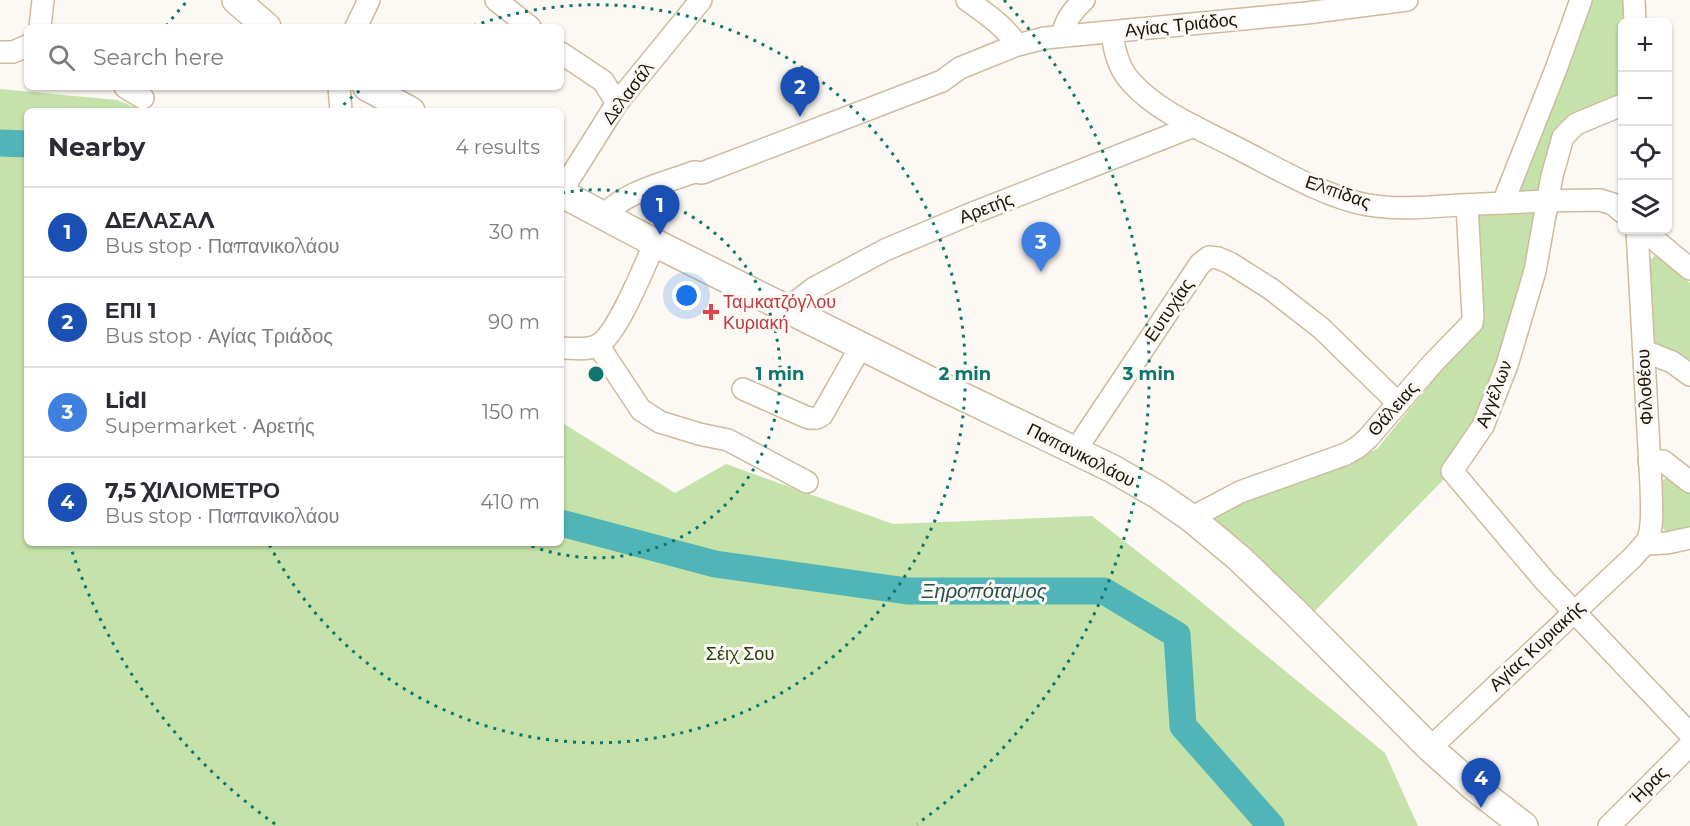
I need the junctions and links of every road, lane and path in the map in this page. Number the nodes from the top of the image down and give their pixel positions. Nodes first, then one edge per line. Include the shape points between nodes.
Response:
1 (43, 0) edge
2 (236, 0) edge
3 (369, 0) edge
4 (496, 0) edge
5 (701, 0) edge
6 (967, 0) edge
7 (1084, 0) edge
8 (1407, 0) edge
9 (1581, 0) edge
10 (1635, 0) edge
11 (1635, 18) edge
12 (41, 24) edge
13 (264, 24) edge
14 (357, 24) edge
15 (526, 24) edge
16 (1112, 32) junction
17 (1062, 36) junction
18 (1017, 45) junction
19 (24, 47) edge
20 (0, 52) edge
21 (564, 55) edge
22 (339, 90) edge
23 (372, 90) edge
24 (617, 103) junction
25 (1618, 107) edge
26 (341, 108) edge
27 (406, 108) edge
28 (1194, 126) junction
29 (564, 188) edge
30 (564, 195) edge
31 (1547, 201) junction
32 (1503, 203) junction
33 (1467, 205) junction
34 (1618, 208) edge
35 (605, 216) junction
36 (1636, 234) edge
37 (1648, 234) edge
38 (655, 243) junction
39 (1690, 269) edge
40 (788, 308) junction
41 (598, 345) junction
42 (861, 346) junction
43 (564, 348) edge
44 (1644, 351) junction
45 (1690, 375) edge
46 (743, 389) dead end
47 (1398, 403) junction
48 (1074, 451) junction
49 (1649, 461) junction
50 (807, 482) dead end
51 (1690, 483) edge
52 (1191, 518) junction
53 (1690, 538) edge
54 (1645, 544) junction
55 (1573, 612) junction
56 (1690, 734) edge
57 (1690, 745) edge
58 (1430, 748) junction
59 (1524, 826) edge
60 (1609, 826) edge

1 - 12 street
2 - 13 main road
3 - 14 street
4 - 15 street
5 - 24 street, Δελασάλ
6 - 18 street via 995,20
7 - 17 street via 1069,17
8 - 16 street, Αγίας Τριάδος
9 - 32 street
10 - 11 street
16 - 17 street, Αγίας Τριάδος
16 - 28 street, Ελπίδας via 1115,53 1126,77 1155,102
17 - 18 street, Αγίας Τριάδος
18 - 35 street, Αγίας Τριάδος via 960,68 942,81 702,173 693,172 624,198
19 - 20 street
21 - 24 street via 603,81
22 - 26 street
23 - 27 main road
24 - 29 street, Δελασάλ
25 - 31 street, Αγγέλων via 1576,124 1563,137
28 - 33 street, Ελπίδας via 1307,183 1359,203 1398,207
28 - 40 street, Αρετής via 885,250 814,288
30 - 35 main road, Παπανικολάου
31 - 32 street, Ελπίδας
31 - 34 street, Ελπίδας via 1600,200
31 - 55 street, Αγγέλων via 1535,271 1507,365 1483,426 1452,471
32 - 33 street, Ελπίδας
33 - 47 street, Θάλειας via 1472,323
35 - 38 main road, Παπανικολάου
36 - 44 street, Φιλοθέου
37 - 39 street
38 - 40 main road, Παπανικολάου
38 - 41 street via 614,328
40 - 42 main road, Παπανικολάου
41 - 43 street
41 - 50 street via 641,410 660,422 728,440
42 - 46 street via 818,418 806,417
42 - 48 main road, Παπανικολάου
44 - 45 street via 1672,362
44 - 49 street, Φιλοθέου
47 - 48 street, Ευτυχίας via 1335,341 1288,302 1230,263 1214,257 1204,259
47 - 52 street, Θάλειας via 1355,449 1240,492
48 - 52 main road, Παπανικολάου via 1113,469
49 - 51 street via 1663,461
49 - 54 street, Φιλοθέου via 1651,519
52 - 58 main road, Παπανικολάου via 1263,580
53 - 54 street
54 - 55 street, Αγίας Κυριακής
55 - 56 street, Αγγέλων
55 - 58 street, Αγίας Κυριακής
57 - 60 street, Ήρας
58 - 59 main road, Παπανικολάου

